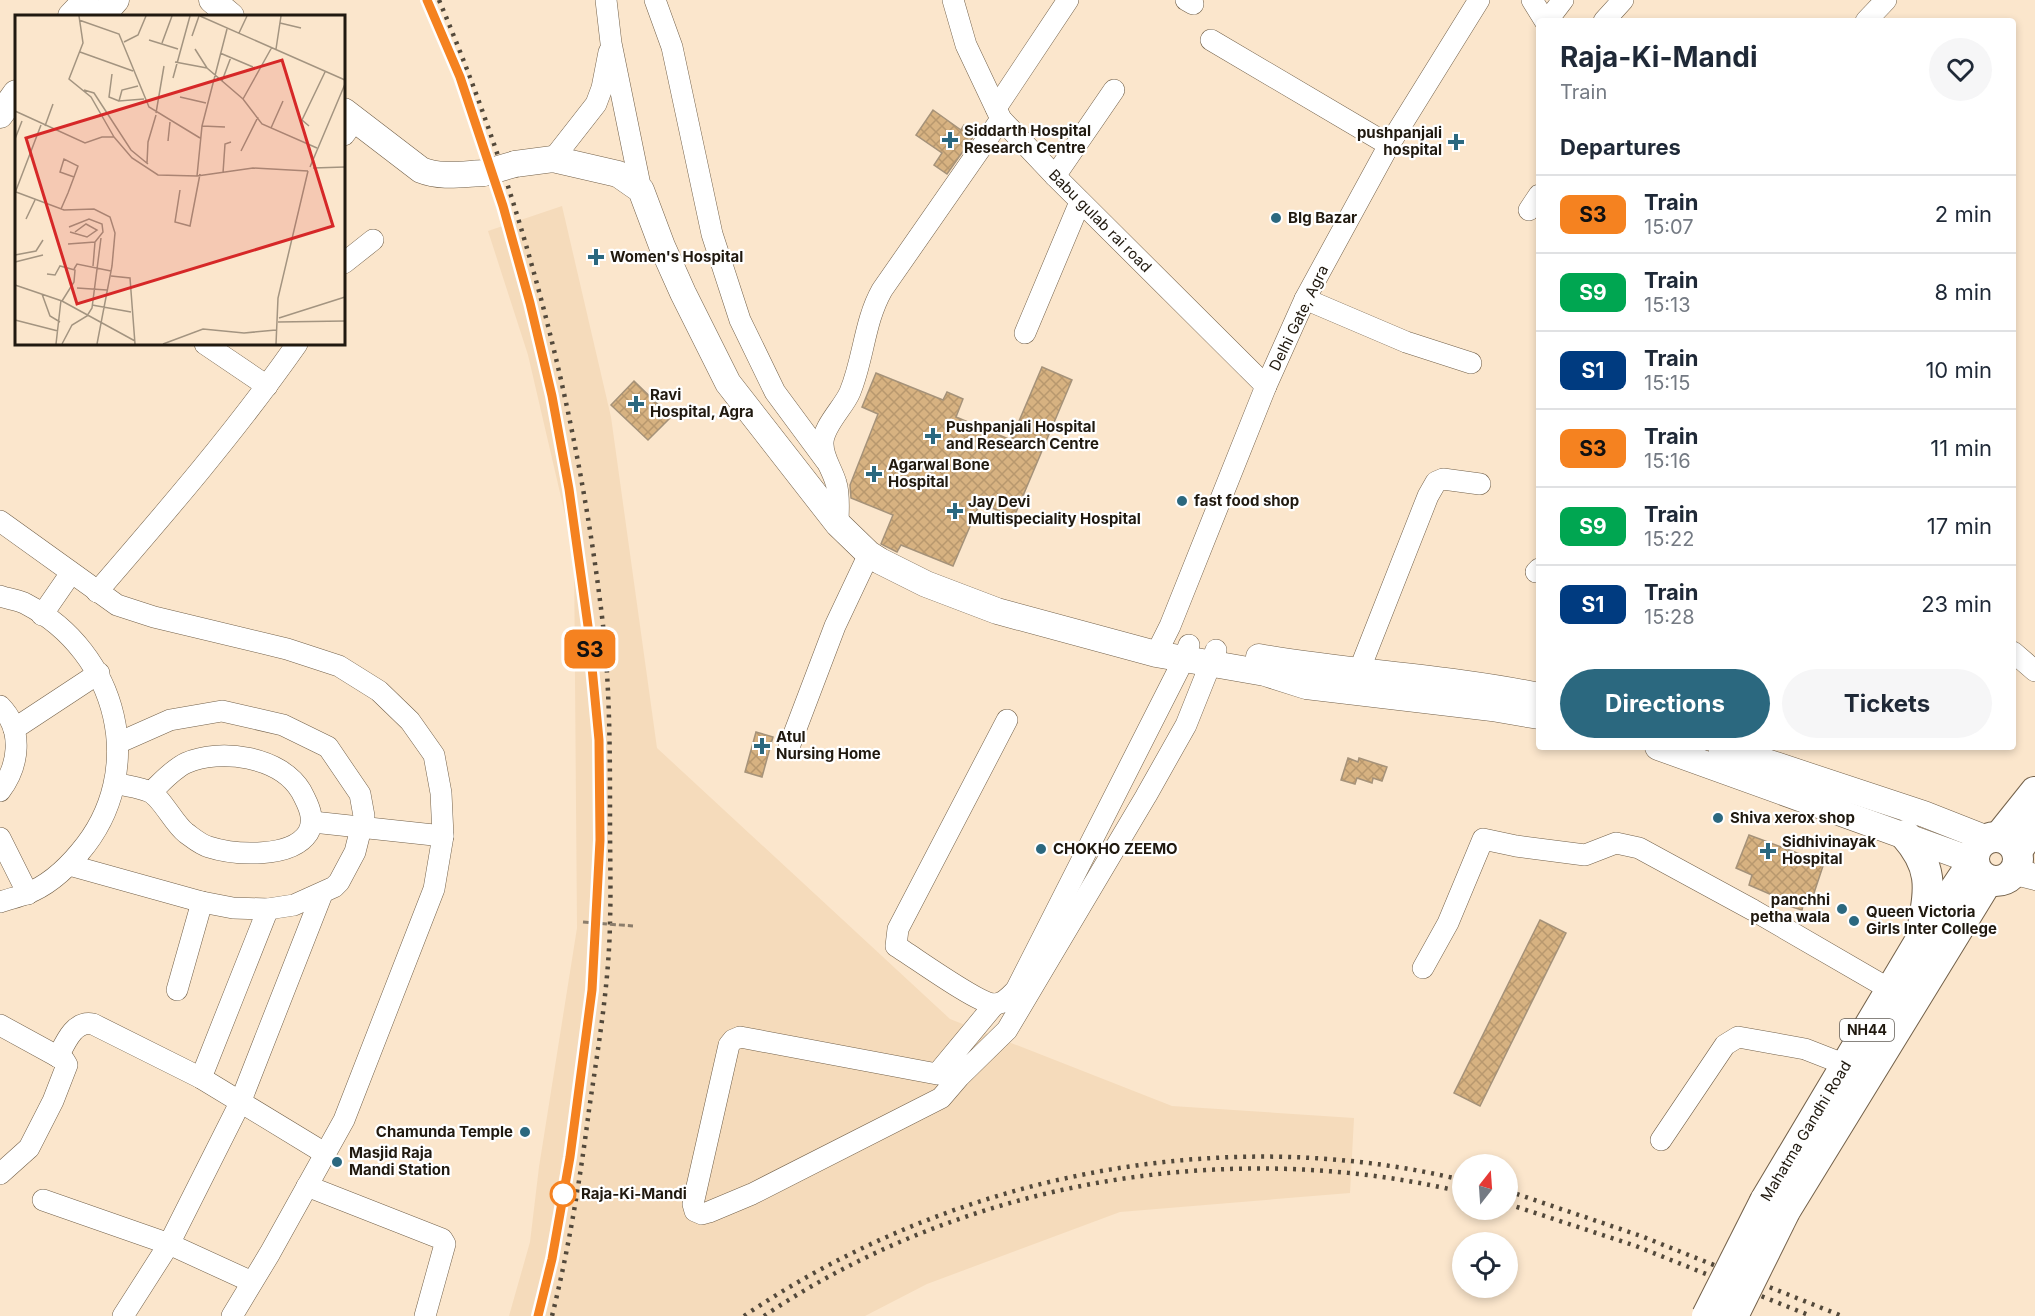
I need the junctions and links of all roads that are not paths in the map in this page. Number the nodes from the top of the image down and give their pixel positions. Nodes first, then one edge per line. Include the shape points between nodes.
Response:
1 (86, 0) edge
2 (117, 0) edge
3 (212, 0) edge
4 (606, 0) edge
5 (655, 0) edge
6 (953, 0) edge
7 (1068, 0) edge
8 (1479, 0) edge
9 (1532, 0) edge
10 (1563, 0) edge
11 (1623, 0) edge
12 (1886, 0) edge
13 (72, 15) edge
14 (103, 15) edge
15 (230, 15) edge
16 (1544, 18) edge
17 (1548, 18) edge
18 (1607, 18) edge
19 (1869, 18) edge
20 (1210, 40) dead end
21 (611, 42) junction
22 (1114, 90) dead end
23 (15, 94) edge
24 (999, 113) junction
25 (0, 115) edge
26 (347, 122) edge
27 (1389, 145) junction
28 (553, 159) junction
29 (1055, 176) junction
30 (641, 190) junction
31 (1080, 202) junction
32 (373, 240) dead end
33 (345, 262) edge
34 (1305, 299) junction
35 (1025, 333) dead end
36 (206, 345) edge
37 (296, 345) edge
38 (1471, 363) dead end
39 (267, 386) junction
40 (1266, 386) junction
41 (826, 460) junction
42 (1480, 484) dead end
43 (0, 521) edge
44 (838, 524) junction
45 (868, 554) junction
46 (71, 573) junction
47 (97, 592) junction
48 (0, 596) edge
49 (42, 615) junction
50 (1151, 647) junction
51 (1187, 652) junction
52 (2016, 655) edge
53 (1213, 657) junction
54 (2035, 671) edge
55 (99, 673) junction
56 (1357, 681) junction
57 (1442, 692) junction
58 (1536, 696) edge
59 (0, 706) edge
60 (1536, 715) edge
61 (1007, 720) dead end
62 (14, 729) junction
63 (118, 743) junction
64 (789, 747) dead end
65 (1730, 750) edge
66 (1688, 752) edge
67 (115, 783) junction
68 (0, 792) edge
69 (151, 792) junction
70 (2035, 792) edge
71 (313, 822) junction
72 (362, 827) junction
73 (1905, 835) junction
74 (443, 836) junction
75 (0, 838) edge
76 (2010, 856) edge
77 (69, 864) junction
78 (28, 894) junction
79 (322, 894) junction
80 (0, 902) edge
81 (202, 902) junction
82 (268, 909) junction
83 (1920, 940) junction
84 (1423, 968) dead end
85 (177, 990) dead end
86 (1891, 990) junction
87 (995, 1004) junction
88 (0, 1025) edge
89 (58, 1057) junction
90 (1845, 1065) junction
91 (201, 1078) junction
92 (240, 1103) junction
93 (1661, 1140) dead end
94 (326, 1154) junction
95 (0, 1174) edge
96 (307, 1186) junction
97 (43, 1200) dead end
98 (1775, 1206) junction
99 (169, 1244) junction
100 (252, 1281) junction
101 (123, 1316) edge
102 (232, 1316) edge
103 (425, 1316) edge
104 (1707, 1316) edge
105 (1733, 1316) edge

1 - 13 main road
2 - 14 main road
3 - 15 main road
4 - 21 street
5 - 41 street via 672,47 712,234 740,320 775,392
6 - 24 street, Babu gulab rai road via 966,45
7 - 24 street
8 - 27 street, Delhi Gate, Agra
9 - 16 street
10 - 17 street
11 - 18 street
12 - 19 street
20 - 27 street
21 - 28 street via 596,104
21 - 30 street
22 - 29 street
23 - 25 main road
24 - 29 street, Babu gulab rai road
24 - 41 street via 871,311 850,391 825,431 822,442
26 - 28 main road, bridge via 421,170 442,176 484,173
27 - 34 street, Delhi Gate, Agra
28 - 30 main road via 618,174
29 - 31 street, Babu gulab rai road
30 - 44 main road via 682,293 728,382
31 - 35 street
31 - 40 street, Babu gulab rai road
32 - 33 street
34 - 38 street via 1406,342
34 - 40 street, Delhi Gate, Agra
36 - 39 street
37 - 39 street
39 - 47 street via 185,491
40 - 50 street, Delhi Gate, Agra via 1222,497
41 - 44 street via 837,487
42 - 56 street via 1443,479 1436,482
43 - 46 street
44 - 45 main road
45 - 50 main road via 926,584 997,611
45 - 64 street via 835,626
46 - 47 street
46 - 49 street
47 - 74 street via 117,605 154,617 287,649 339,666 379,691 410,721 434,756
48 - 49 street via 25,603
49 - 55 street via 68,632
50 - 51 main road
51 - 53 main road
51 - 87 street via 1016,990
52 - 54 street
53 - 56 main road via 1305,665
53 - 87 street via 1186,725 1158,776 1007,1030 941,1098 752,1194 710,1212 695,1211 693,1204 733,1040 740,1038 937,1074
55 - 62 street
55 - 63 street via 112,707
56 - 57 main road
57 - 58 main road
57 - 60 main road
59 - 62 street
61 - 87 street via 895,941 896,946 980,999
62 - 68 street via 17,751 12,772
63 - 67 street
63 - 72 street via 170,720 222,711 283,725 328,747 360,794
65 - 76 main road via 1923,814
66 - 73 main road
67 - 69 street
67 - 77 street via 90,841
69 - 71 street via 184,831 206,847 242,853 272,852 298,843
69 - 71 street via 183,764 206,756 245,757 270,766 299,788
70 - 76 highway, Mahatma Gandhi Road / NH44
71 - 72 street
72 - 74 street
72 - 79 street via 355,852 339,882
73 - 76 main road
73 - 83 highway via 1919,851 1929,886
74 - 94 street via 434,889 344,1120
75 - 78 street
76 - 83 highway, Mahatma Gandhi Road / NH44
76 - 98 highway, Mahatma Gandhi Road / NH44
77 - 78 street
77 - 81 street
78 - 80 street
79 - 82 street via 294,905
79 - 92 street
81 - 82 street
81 - 85 street
82 - 91 street
83 - 86 highway, Mahatma Gandhi Road / NH44
84 - 86 street via 1448,923 1483,838 1585,855 1616,843 1639,848
86 - 90 highway, Mahatma Gandhi Road / NH44
88 - 89 street
89 - 91 street via 73,1031 88,1023
89 - 95 street via 66,1062 66,1072 43,1120 29,1148
90 - 93 street via 1805,1048 1738,1037 1725,1045
90 - 98 highway, Mahatma Gandhi Road / NH44
91 - 92 street
92 - 94 street
92 - 99 street
94 - 96 street
96 - 100 street
96 - 103 street via 442,1239 445,1244
97 - 99 street
98 - 104 highway, Mahatma Gandhi Road / NH44, bridge
98 - 105 highway, Mahatma Gandhi Road / NH44, bridge
99 - 100 street
99 - 101 street
100 - 102 street

